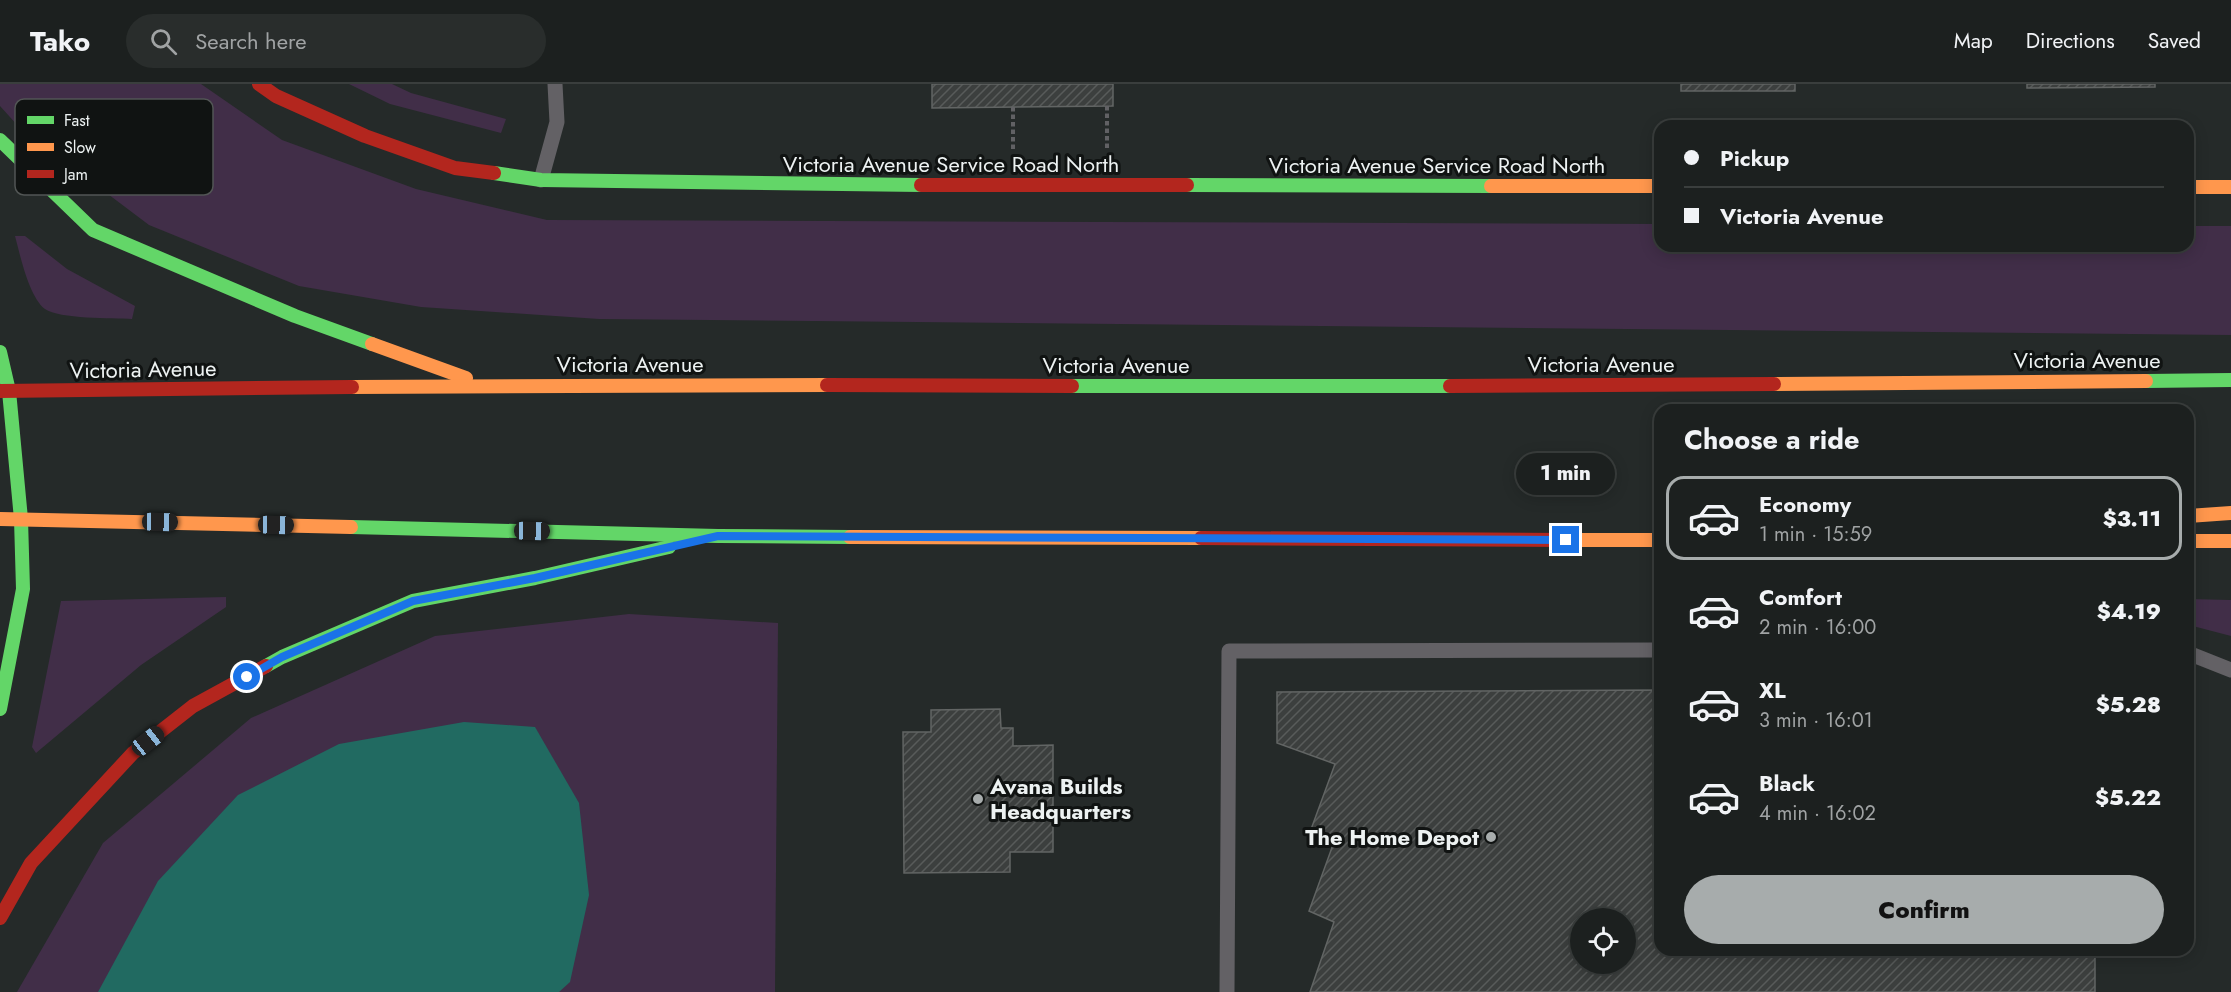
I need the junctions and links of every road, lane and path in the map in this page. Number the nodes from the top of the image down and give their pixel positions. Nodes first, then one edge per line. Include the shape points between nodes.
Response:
1 (259, 84) edge
2 (555, 84) edge
3 (1107, 106) dead end
4 (0, 140) edge
5 (15, 155) edge
6 (542, 180) junction
7 (1107, 185) junction
8 (1654, 186) edge
9 (2194, 187) edge
10 (2231, 187) edge
11 (57, 195) edge
12 (0, 352) edge
13 (2231, 380) edge
14 (485, 385) junction
15 (5, 391) edge
16 (2231, 513) edge
17 (2194, 516) edge
18 (0, 519) edge
19 (21, 519) junction
20 (718, 536) junction
21 (1654, 540) edge
22 (2194, 541) edge
23 (2231, 541) edge
24 (1654, 650) edge
25 (2194, 655) edge
26 (2231, 670) edge
27 (0, 709) edge
28 (0, 918) edge
29 (1227, 992) edge

1 - 6 main road, Victoria Avenue Service Road North via 276,96 365,136 455,168
2 - 6 lane via 557,122
3 - 7 path
4 - 5 main road
6 - 7 main road, Victoria Avenue Service Road North
7 - 8 main road, Victoria Avenue Service Road North
9 - 10 main road
11 - 14 main road via 93,230 295,316
12 - 15 main road
13 - 14 main road, Victoria Avenue via 1483,386
14 - 15 main road, Victoria Avenue
15 - 19 main road
16 - 17 main road
18 - 19 main road
19 - 20 main road
19 - 27 main road via 23,589
20 - 21 main road
20 - 28 main road via 413,601 282,657 193,706 133,753 31,863
22 - 23 main road
24 - 29 lane via 1229,651
25 - 26 lane

